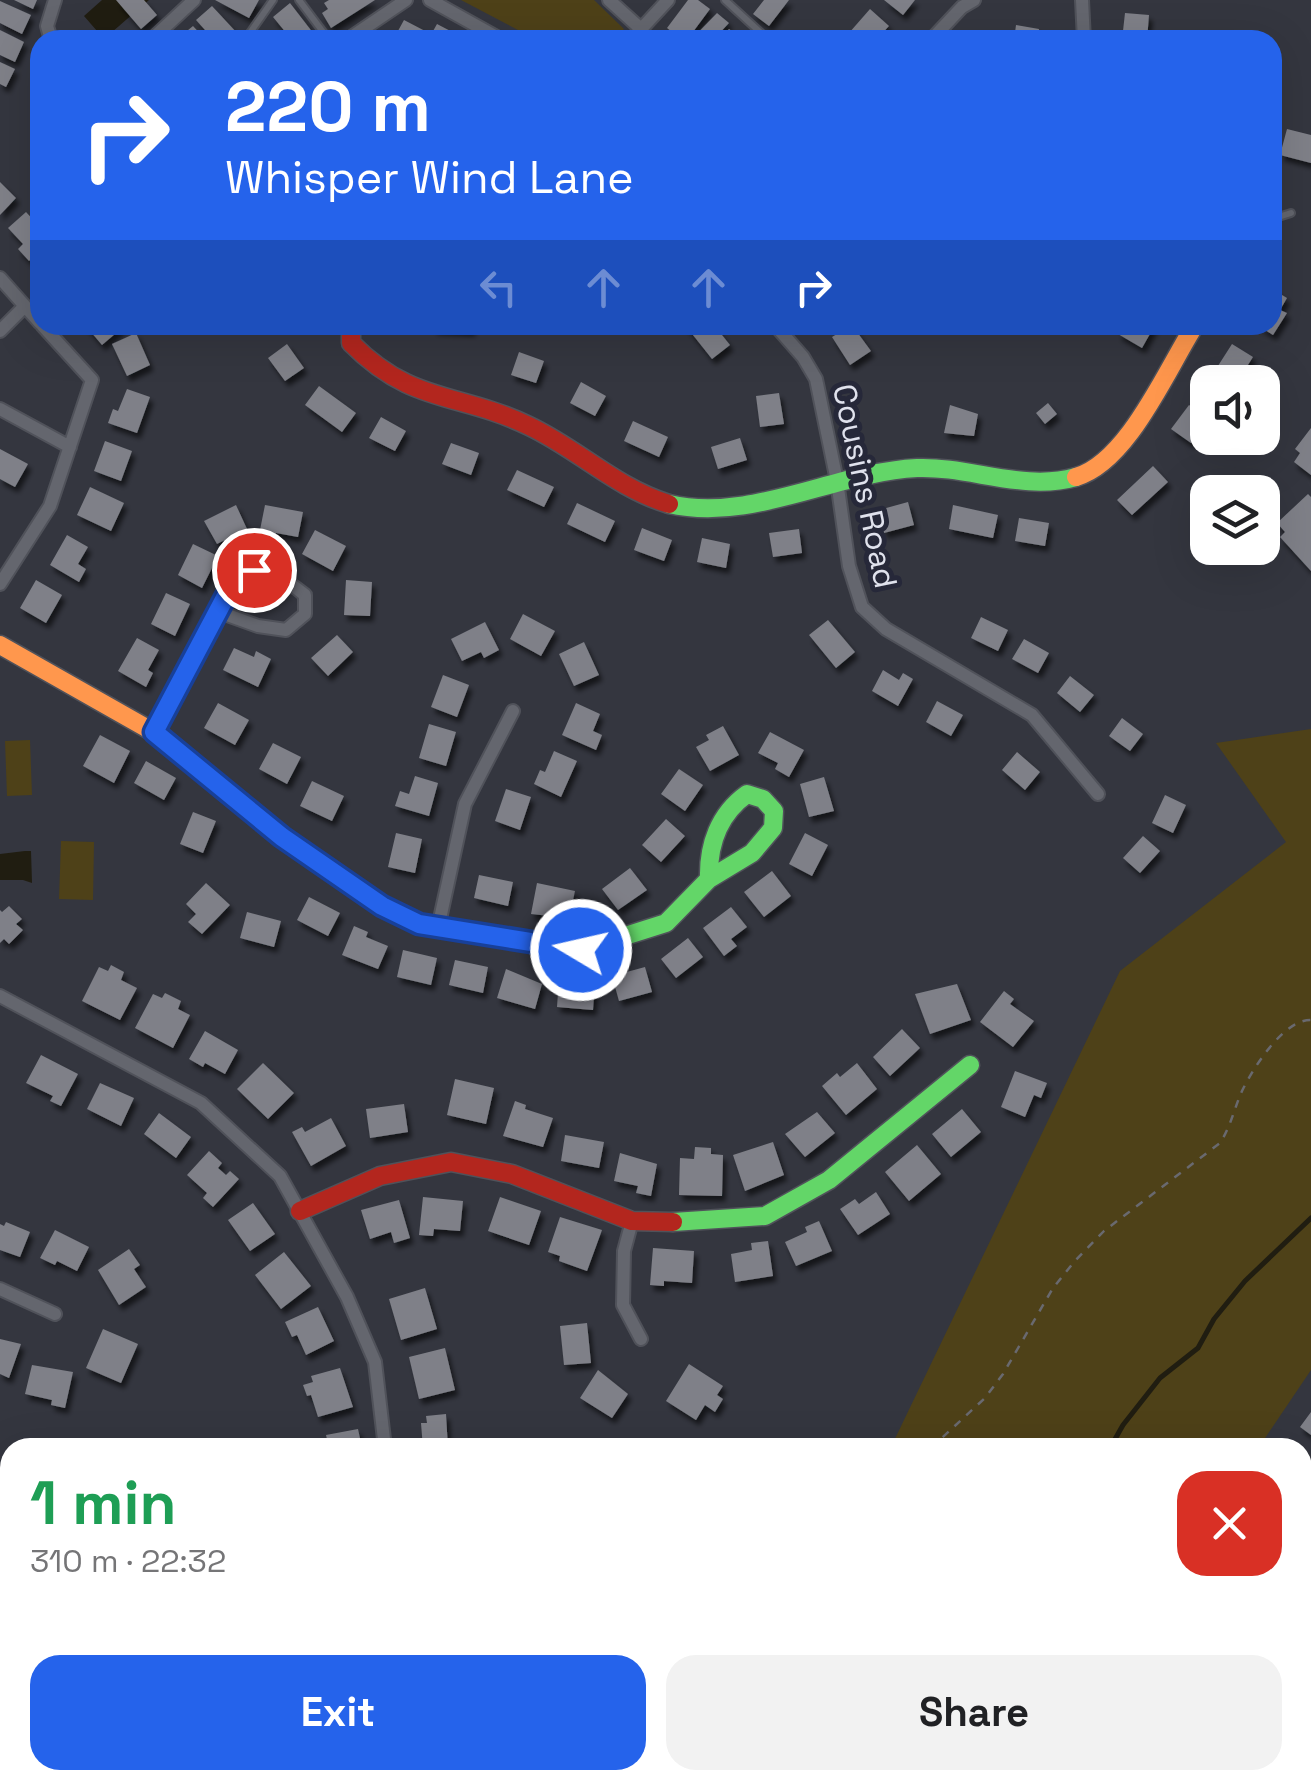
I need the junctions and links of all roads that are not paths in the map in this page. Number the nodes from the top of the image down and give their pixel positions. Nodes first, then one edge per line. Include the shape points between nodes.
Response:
1 (56, 0) edge
2 (194, 0) edge
3 (273, 0) edge
4 (298, 0) edge
5 (406, 0) edge
6 (430, 0) edge
7 (609, 0) edge
8 (668, 0) edge
9 (724, 0) edge
10 (974, 0) edge
11 (1082, 0) edge
12 (48, 30) edge
13 (162, 30) edge
14 (252, 30) edge
15 (321, 30) edge
16 (362, 30) edge
17 (484, 30) edge
18 (632, 30) edge
19 (641, 30) edge
20 (758, 30) edge
21 (940, 30) edge
22 (1084, 30) edge
23 (1291, 213) dead end
24 (1282, 215) edge
25 (0, 278) edge
26 (25, 306) junction
27 (30, 312) edge
28 (0, 331) edge
29 (51, 335) edge
30 (351, 335) edge
31 (784, 335) edge
32 (1189, 335) edge
33 (0, 409) edge
34 (70, 447) junction
35 (837, 481) junction
36 (0, 584) edge
37 (220, 612) junction
38 (0, 645) edge
39 (512, 711) dead end
40 (154, 732) junction
41 (1098, 794) dead end
42 (709, 879) junction
43 (438, 928) junction
44 (0, 996) edge
45 (970, 1064) dead end
46 (300, 1211) junction
47 (632, 1221) junction
48 (0, 1289) edge
49 (55, 1314) dead end
50 (641, 1339) dead end
51 (384, 1438) edge

1 - 12 street
2 - 13 street
3 - 14 lane
4 - 15 lane
5 - 16 street
6 - 17 street
7 - 18 street
8 - 19 street
9 - 20 lane
10 - 21 street
11 - 22 street
23 - 24 lane
25 - 26 street
26 - 27 street
26 - 28 street
29 - 34 street via 92,380
30 - 35 street via 369,364 392,382 526,424 628,491 674,506 752,505
31 - 35 street, Cousins Road via 816,380
32 - 35 street via 1121,442 1102,464 1067,480 1031,482 940,468
33 - 34 street
34 - 36 street via 50,506
35 - 41 street, Cousins Road via 862,606 886,629 1032,715
37 - 37 street via 286,630 305,614 305,595 284,578 254,570 236,577
37 - 40 street
38 - 40 street
39 - 43 street via 465,804
40 - 43 street via 368,897
42 - 42 street via 752,853 773,828 774,811 763,799 747,794 728,808 711,851
42 - 43 street via 666,923 581,950
44 - 46 street via 202,1103 280,1176
45 - 47 street via 829,1180 765,1216
46 - 47 street via 380,1176 450,1162 512,1174
46 - 51 street via 348,1296 375,1362
47 - 50 street via 623,1305
48 - 49 street

